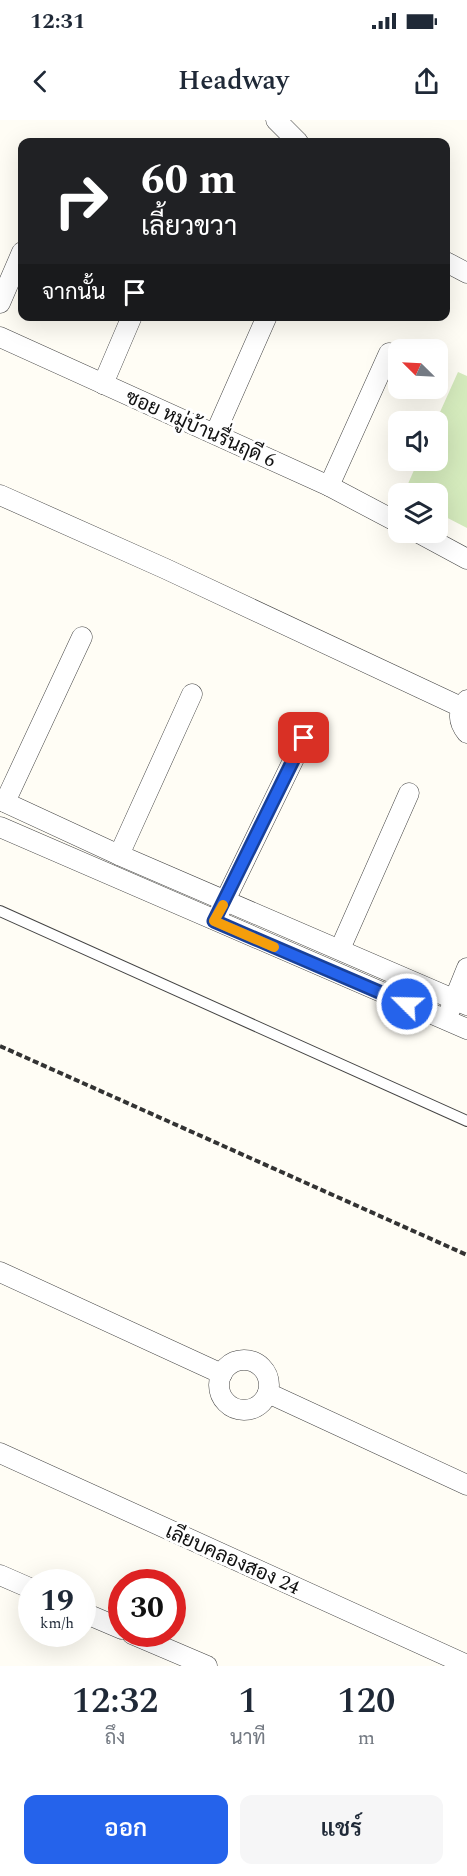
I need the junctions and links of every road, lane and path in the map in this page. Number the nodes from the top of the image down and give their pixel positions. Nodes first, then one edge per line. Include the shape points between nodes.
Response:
1 (276, 120) edge
2 (294, 138) edge
3 (18, 261) edge
4 (450, 264) edge
5 (467, 273) edge
6 (0, 303) edge
7 (130, 321) edge
8 (265, 321) edge
9 (0, 338) edge
10 (388, 355) edge
11 (104, 384) junction
12 (215, 434) junction
13 (329, 486) junction
14 (0, 495) edge
15 (388, 517) edge
16 (437, 543) edge
17 (467, 559) edge
18 (82, 637) dead end
19 (192, 694) dead end
20 (464, 704) edge
21 (467, 733) edge
22 (304, 738) dead end
23 (409, 793) dead end
24 (3, 801) edge
25 (0, 827) edge
26 (119, 855) junction
27 (225, 901) junction
28 (0, 911) edge
29 (214, 921) junction
30 (340, 949) junction
31 (467, 968) edge
32 (460, 1002) edge
33 (446, 1020) junction
34 (467, 1029) edge
35 (0, 1046) edge
36 (467, 1121) edge
37 (467, 1255) edge
38 (0, 1272) edge
39 (222, 1374) junction
40 (268, 1392) junction
41 (0, 1453) edge
42 (467, 1485) edge
43 (0, 1575) edge
44 (18, 1583) edge
45 (162, 1647) edge
46 (467, 1665) edge
47 (207, 1666) edge

1 - 2 street
3 - 6 street
4 - 5 street
7 - 11 street
8 - 12 street
9 - 11 street, ซอย หมู่บ้านรื่นฤดี 6
10 - 13 street
11 - 12 street, ซอย หมู่บ้านรื่นฤดี 6
12 - 13 street, ซอย หมู่บ้านรื่นฤดี 6
13 - 15 street, ซอย หมู่บ้านรื่นฤดี 6
14 - 20 street
16 - 17 street
18 - 24 street
19 - 26 street
20 - 21 street via 459,716
22 - 27 street
23 - 30 street
24 - 26 street
25 - 29 street
26 - 27 street
27 - 29 street
27 - 30 street
28 - 36 lane
29 - 33 street
30 - 32 street
31 - 32 street
32 - 33 street
33 - 34 street
35 - 37 path
38 - 39 street
39 - 40 street via 230,1364 249,1360 265,1371
39 - 40 street via 223,1399 239,1409 258,1405
40 - 42 street
41 - 46 street, เลียบคลองสอง 24
43 - 44 street
45 - 47 street

